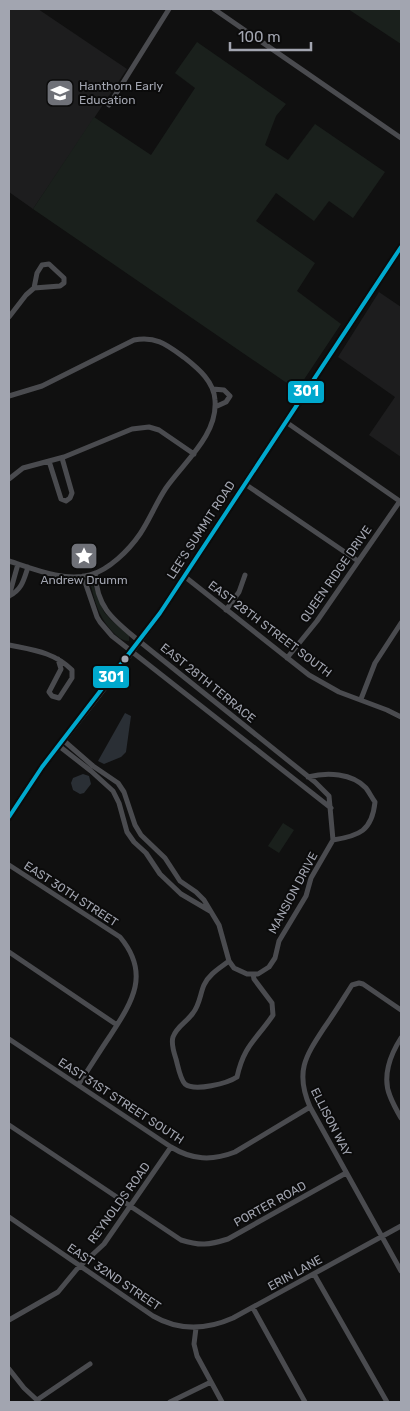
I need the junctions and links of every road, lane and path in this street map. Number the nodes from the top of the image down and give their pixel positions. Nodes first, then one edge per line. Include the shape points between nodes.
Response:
1 (169, 9) edge
2 (214, 9) edge
3 (109, 105) dead end
4 (401, 138) edge
5 (401, 247) edge
6 (34, 288) junction
7 (9, 317) edge
8 (213, 389) junction
9 (9, 396) edge
10 (215, 407) junction
11 (286, 422) junction
12 (194, 454) junction
13 (62, 458) junction
14 (49, 461) junction
15 (9, 479) edge
16 (245, 484) junction
17 (400, 501) edge
18 (9, 561) edge
19 (358, 561) junction
20 (18, 564) junction
21 (28, 567) junction
22 (95, 573) junction
23 (245, 575) dead end
24 (83, 576) junction
25 (184, 576) junction
26 (9, 596) edge
27 (226, 610) junction
28 (400, 627) edge
29 (139, 642) junction
30 (9, 645) edge
31 (132, 651) junction
32 (287, 658) junction
33 (58, 659) junction
34 (361, 699) junction
35 (401, 717) edge
36 (61, 743) junction
37 (308, 776) junction
38 (331, 808) junction
39 (9, 817) edge
40 (332, 840) junction
41 (9, 865) edge
42 (216, 916) junction
43 (9, 952) edge
44 (229, 961) junction
45 (253, 974) junction
46 (401, 1010) edge
47 (117, 1025) junction
48 (401, 1038) edge
49 (9, 1039) edge
50 (78, 1085) junction
51 (310, 1107) junction
52 (401, 1118) edge
53 (9, 1125) edge
54 (171, 1147) junction
55 (346, 1172) junction
56 (131, 1207) junction
57 (10, 1220) edge
58 (401, 1226) edge
59 (382, 1237) junction
60 (80, 1267) junction
61 (401, 1271) edge
62 (314, 1274) junction
63 (253, 1308) junction
64 (9, 1320) edge
65 (196, 1328) junction
66 (90, 1364) dead end
67 (9, 1368) edge
68 (211, 1382) junction
69 (38, 1401) edge
70 (170, 1402) edge
71 (222, 1402) edge
72 (305, 1402) edge
73 (387, 1402) edge

1 - 3 street
2 - 4 street
5 - 11 main road, LEE'S SUMMIT ROAD
6 - 6 street via 60,286 64,278 49,264 42,265
6 - 7 street
8 - 9 street via 197,367 168,346 145,338 134,340 42,386
8 - 10 street
8 - 10 street via 224,390 230,396
10 - 12 street via 212,421
11 - 16 main road, LEE'S SUMMIT ROAD
11 - 17 street
12 - 13 street via 168,434 149,427 132,429
12 - 22 street via 157,501 140,534 113,562
13 - 14 street
13 - 14 street via 72,493 66,501 61,499
14 - 15 street via 23,468
16 - 19 street
16 - 25 main road, LEE'S SUMMIT ROAD
17 - 19 street, QUEEN RIDGE DRIVE
18 - 20 street
19 - 32 street, QUEEN RIDGE DRIVE
20 - 21 street
20 - 26 street
21 - 24 street via 63,576
21 - 26 street via 22,585
22 - 24 street
22 - 29 street, EAST 28TH TERRACE via 100,601 107,612
23 - 27 street via 239,592
24 - 31 street, EAST 28TH TERRACE via 100,622
25 - 27 street, EAST 28TH STREET SOUTH
25 - 29 main road, LEE'S SUMMIT ROAD
27 - 32 street, EAST 28TH STREET SOUTH
28 - 34 street via 375,663
29 - 31 main road, LEE'S SUMMIT ROAD
29 - 37 street, EAST 28TH TERRACE
30 - 33 street via 40,651
31 - 36 main road, LEE'S SUMMIT ROAD
31 - 38 street, EAST 28TH TERRACE
32 - 34 street, EAST 28TH STREET SOUTH via 323,684
33 - 33 street via 74,674 59,698 49,692 61,669
34 - 35 street, EAST 28TH STREET SOUTH
36 - 39 main road, LEE'S SUMMIT ROAD
36 - 42 street via 113,792 127,832 160,874 181,894
36 - 42 street via 118,783 141,836 166,858 180,881 196,892
37 - 38 street, EAST 28TH TERRACE via 329,796
37 - 40 street via 335,773 365,787 375,802 374,815 366,829 357,835
38 - 40 street, EAST 28TH TERRACE
40 - 45 street, MANSION DRIVE via 311,878 306,896 279,941 275,958 269,968
41 - 47 street, EAST 30TH STREET via 122,940 129,950 136,983 130,1004
42 - 44 street
43 - 47 street
44 - 45 street via 234,968
44 - 45 street via 211,974 193,1014 172,1038 184,1083 189,1086 199,1088 237,1077 245,1050 273,1015 272,1003
46 - 51 street, ELLISON WAY via 363,984 352,985 305,1060 302,1082
47 - 50 street
48 - 52 street via 390,1058 387,1074 389,1096
49 - 50 street, EAST 31ST STREET SOUTH
50 - 54 street, EAST 31ST STREET SOUTH
51 - 54 street, EAST 31ST STREET SOUTH via 228,1154 196,1158
51 - 55 street, ELLISON WAY
53 - 56 street
54 - 56 street, REYNOLDS ROAD
55 - 56 street, PORTER ROAD via 228,1239 212,1244 180,1240
55 - 59 street, ELLISON WAY
56 - 60 street, REYNOLDS ROAD via 104,1244
57 - 60 street, EAST 32ND STREET
58 - 59 street, ERIN LANE
59 - 61 street, ELLISON WAY
59 - 62 street, ERIN LANE
60 - 64 street, REYNOLDS ROAD via 58,1292
60 - 65 street, EAST 32ND STREET via 159,1320
62 - 63 street, ERIN LANE
62 - 73 street
63 - 65 street, ERIN LANE via 222,1323
63 - 72 street
65 - 68 street via 195,1350
66 - 69 street
67 - 69 street
68 - 70 street
68 - 71 street

